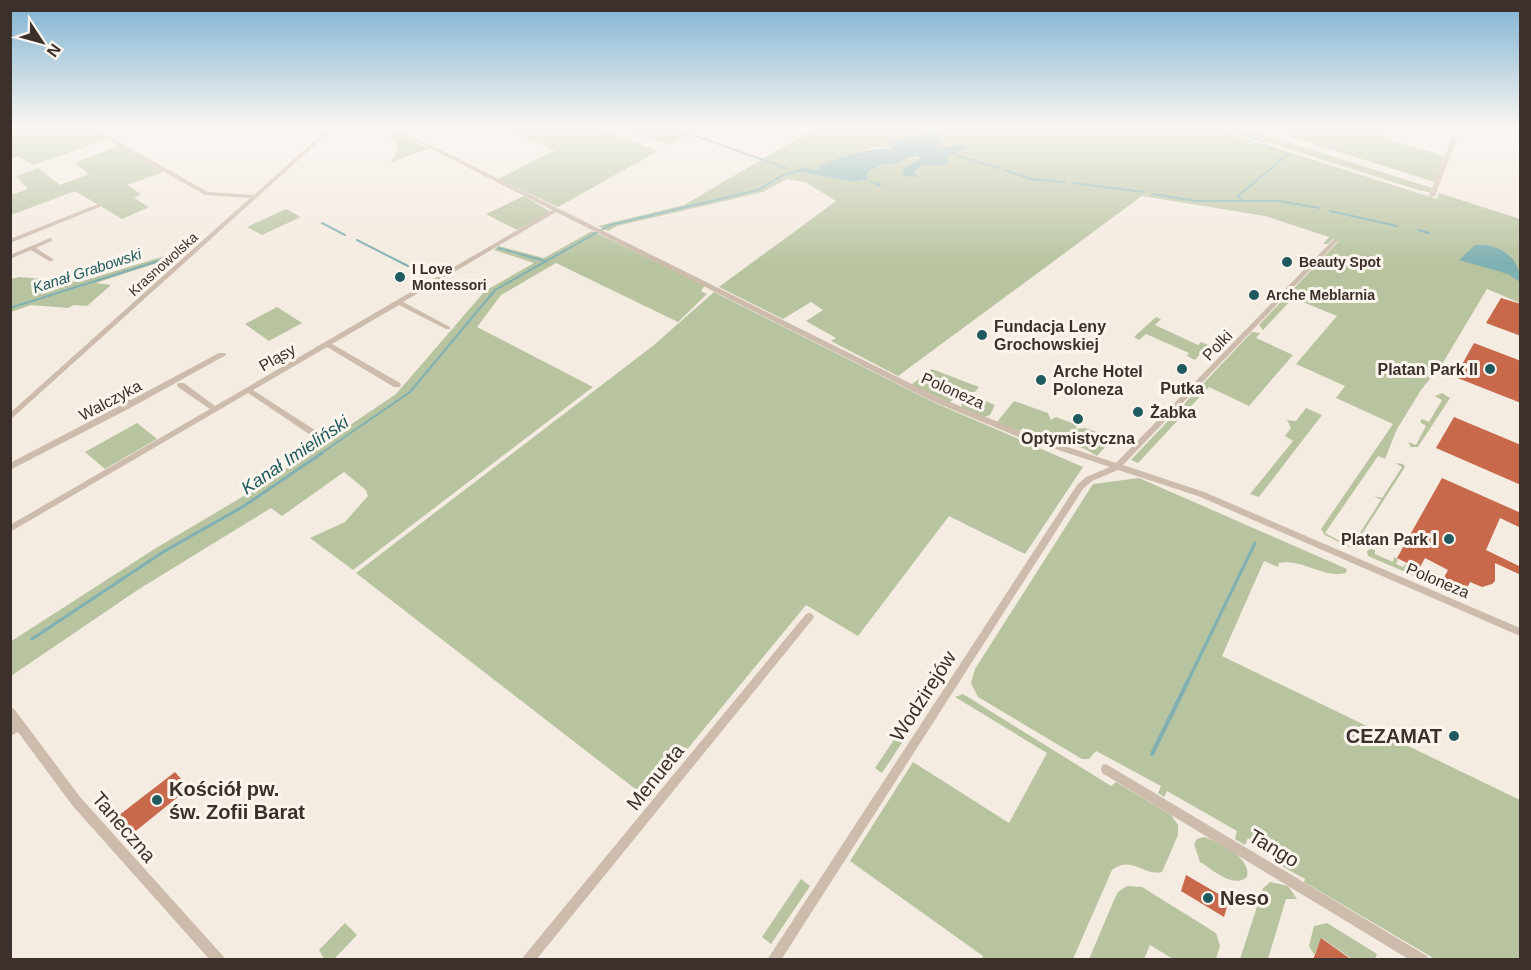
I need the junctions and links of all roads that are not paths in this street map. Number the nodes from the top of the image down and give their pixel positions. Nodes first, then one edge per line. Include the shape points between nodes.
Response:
1 (170, 173) edge
2 (281, 173) edge
3 (483, 173) edge
4 (1441, 173) edge
5 (1432, 196) dead end
6 (255, 197) junction
7 (98, 206) dead end
8 (556, 210) junction
9 (50, 240) dead end
10 (1336, 240) dead end
11 (10, 241) edge
12 (32, 248) junction
13 (10, 257) edge
14 (51, 260) dead end
15 (398, 302) junction
16 (448, 328) dead end
17 (327, 344) junction
18 (222, 355) dead end
19 (181, 385) dead end
20 (397, 385) dead end
21 (248, 390) junction
22 (117, 394) dead end
23 (131, 404) junction
24 (215, 409) junction
25 (10, 418) edge
26 (318, 436) dead end
27 (10, 467) edge
28 (1117, 467) junction
29 (10, 529) edge
30 (809, 617) dead end
31 (1521, 632) edge
32 (10, 712) edge
33 (15, 728) edge
34 (1106, 769) dead end
35 (219, 960) edge
36 (528, 960) edge
37 (773, 960) edge
38 (1423, 960) edge

1 - 6 street via 207,194
2 - 6 street, Krasnowolska
3 - 8 street, Poloneza
4 - 5 street
6 - 25 street, Krasnowolska
7 - 11 street
8 - 15 street, Pląsy
8 - 28 street, Poloneza via 935,399 1019,434
9 - 12 street
10 - 28 street, Polki
12 - 13 street
12 - 14 street
15 - 16 street
15 - 17 street, Pląsy
17 - 20 street
17 - 21 street, Pląsy
18 - 23 street, Walczyka
19 - 24 street
21 - 24 street, Pląsy
21 - 26 street
22 - 23 street
23 - 27 street, Walczyka
24 - 29 street, Pląsy
28 - 31 street, Poloneza via 1201,494
28 - 37 street, Wodzirejów via 1080,487
30 - 36 street, Menueta
32 - 33 street, Taneczna
33 - 35 street, Taneczna
34 - 38 street, Tango

